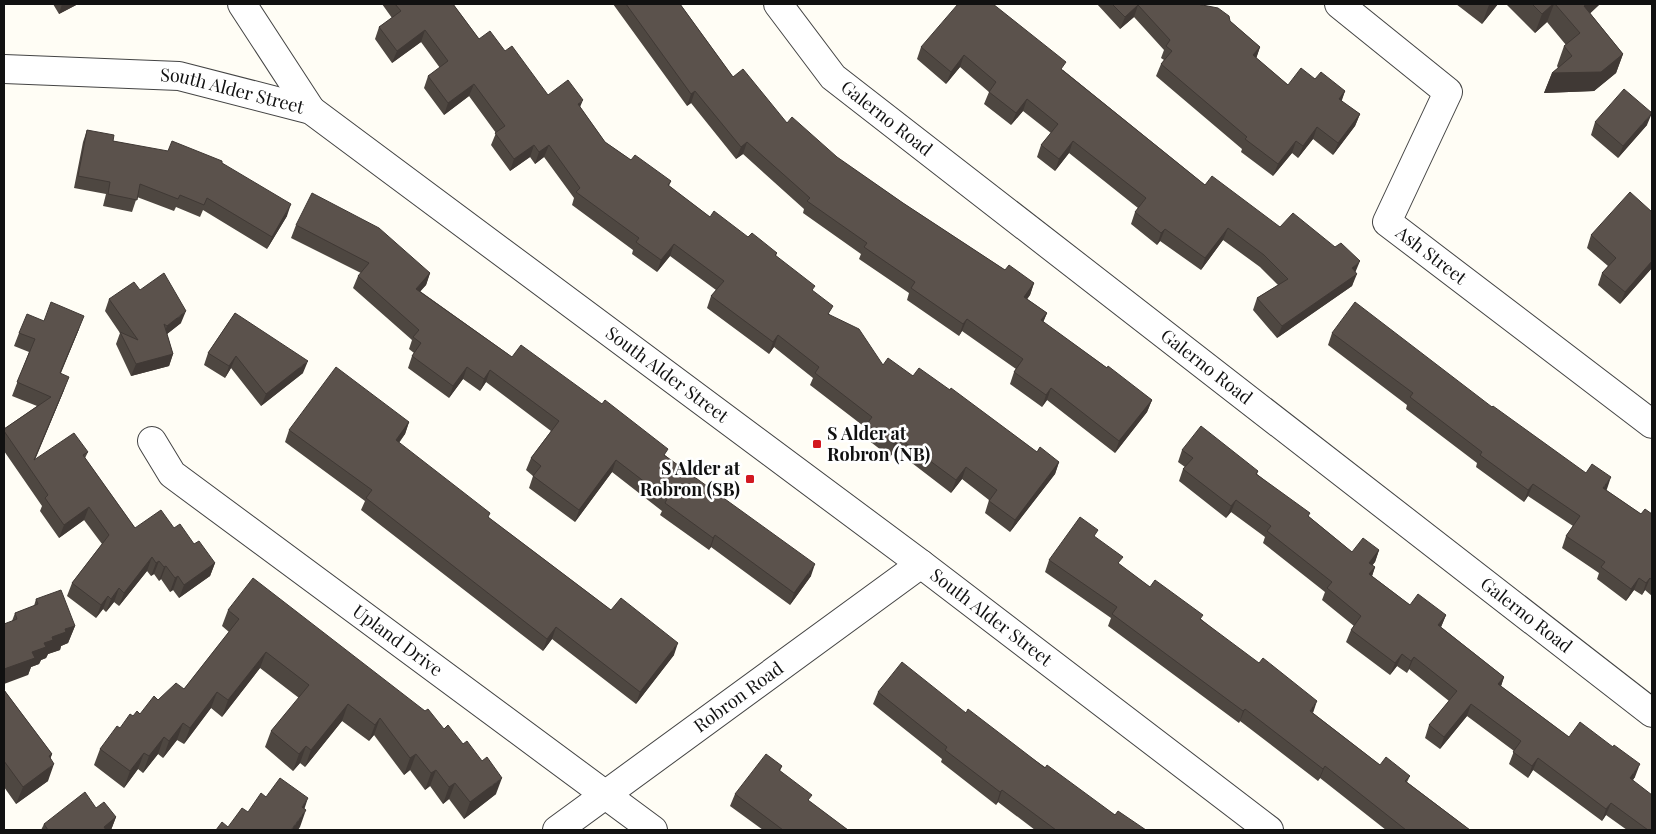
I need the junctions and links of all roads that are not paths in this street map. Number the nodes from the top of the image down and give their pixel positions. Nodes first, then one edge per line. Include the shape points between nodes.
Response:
1 (242, 4) edge
2 (778, 4) edge
3 (1340, 4) edge
4 (4, 69) edge
5 (311, 110) junction
6 (1652, 424) edge
7 (152, 441) dead end
8 (921, 564) junction
9 (1652, 713) edge
10 (606, 794) junction
11 (557, 830) edge
12 (654, 830) edge
13 (1269, 830) edge

1 - 5 street
2 - 9 street, Galerno Road via 833,77
3 - 6 street, Ash Street via 1448,92 1387,222
4 - 5 street, South Alder Street via 179,76
5 - 8 street, South Alder Street
7 - 10 street, Upland Drive via 172,474
8 - 10 street, Robron Road
8 - 13 street, South Alder Street
10 - 11 street, Robron Road
10 - 12 street, Upland Drive

